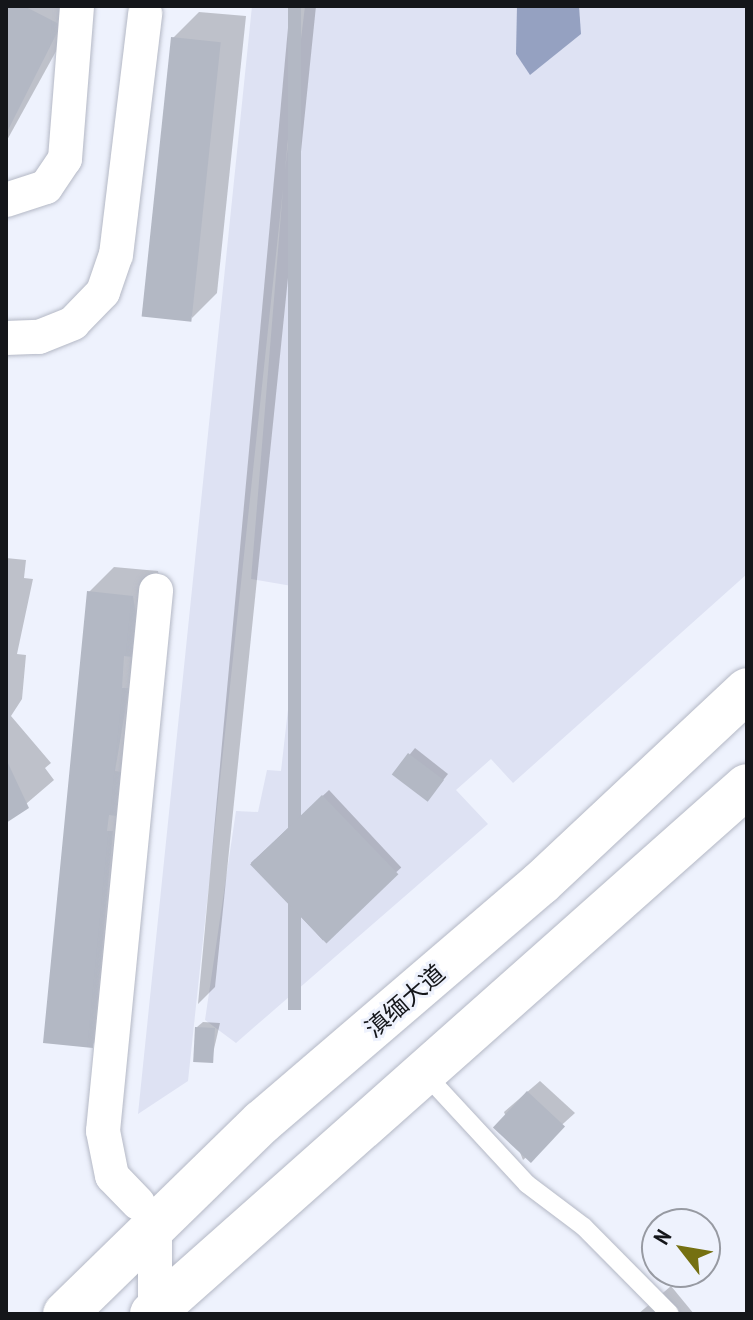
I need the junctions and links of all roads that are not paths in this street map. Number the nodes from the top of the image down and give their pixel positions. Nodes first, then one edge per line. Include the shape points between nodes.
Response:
1 (77, 6) edge
2 (145, 14) dead end
3 (6, 200) edge
4 (6, 338) edge
5 (156, 591) dead end
6 (747, 690) edge
7 (747, 786) edge
8 (329, 1067) junction
9 (427, 1076) junction
10 (374, 1120) junction
11 (146, 1214) junction
12 (154, 1313) edge
13 (49, 1314) edge
14 (65, 1314) edge
15 (670, 1314) edge

1 - 3 street via 65,159 46,187
2 - 4 street via 116,255 103,292 73,323 39,337
5 - 11 street via 103,1131 112,1176
6 - 8 main road, 滇缅大道
7 - 9 main road
8 - 10 main road via 324,1104 355,1125
8 - 11 main road, 滇缅大道
9 - 10 main road
9 - 15 lane via 527,1184 584,1227
10 - 12 main road
11 - 12 street
11 - 13 main road
11 - 14 main road, 滇缅大道

